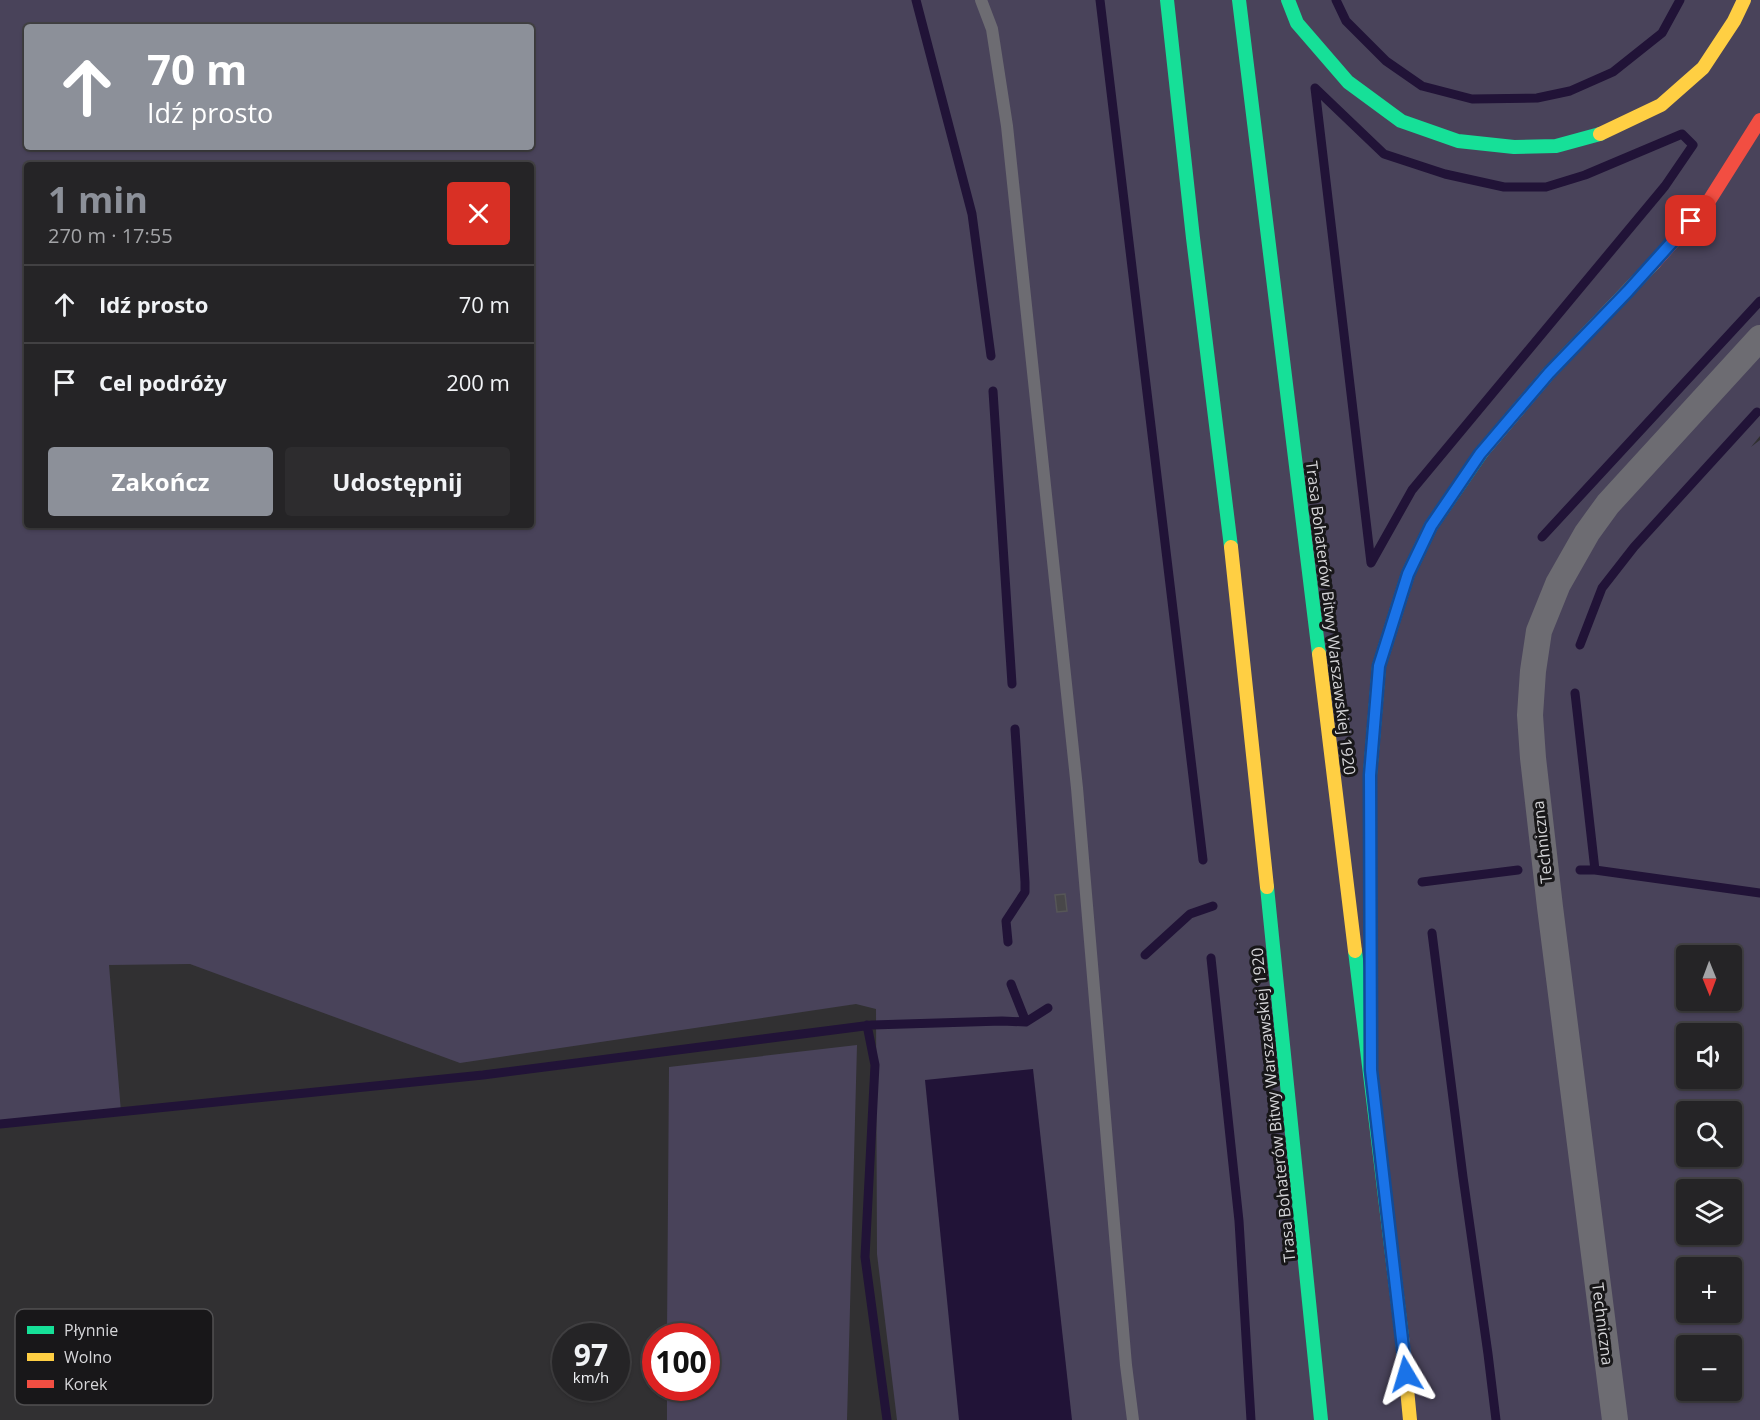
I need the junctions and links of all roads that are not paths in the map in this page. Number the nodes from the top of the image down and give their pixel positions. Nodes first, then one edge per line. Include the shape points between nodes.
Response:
1 (981, 0) edge
2 (1167, 0) edge
3 (1239, 0) edge
4 (1288, 0) edge
5 (1744, 0) edge
6 (1760, 120) edge
7 (1760, 338) edge
8 (1370, 940) dead end
9 (1370, 964) dead end
10 (1371, 1070) junction
11 (1133, 1420) edge
12 (1321, 1420) edge
13 (1410, 1420) edge
14 (1615, 1420) edge

1 - 11 lane via 992,29 1008,138 1077,788
2 - 12 highway, Trasa Bohaterów Bitwy Warszawskiej 1920 via 1233,567
3 - 10 highway, Trasa Bohaterów Bitwy Warszawskiej 1920
4 - 5 highway via 1297,23 1348,82 1401,121 1458,141 1514,147 1556,146 1594,136 1661,105 1703,68
6 - 8 highway via 1707,204 1549,373 1480,454 1431,526 1408,574 1379,666 1370,775
7 - 14 street, Techniczna via 1608,504 1587,533 1558,584 1539,631 1533,671 1533,758
9 - 10 highway
10 - 13 highway, Trasa Bohaterów Bitwy Warszawskiej 1920

